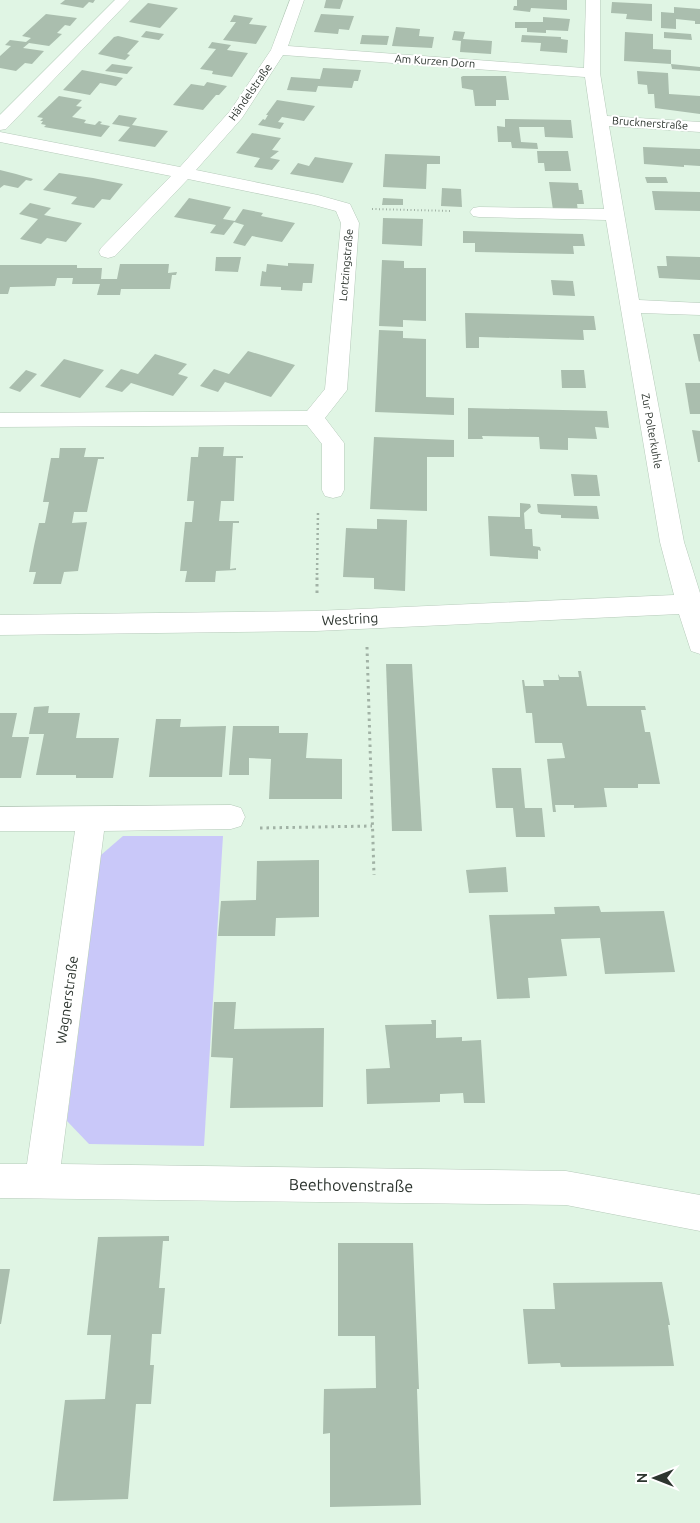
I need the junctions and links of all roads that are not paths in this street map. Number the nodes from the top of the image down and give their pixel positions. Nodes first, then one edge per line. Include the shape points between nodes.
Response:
1 (123, 0) edge
2 (298, 0) edge
3 (593, 0) edge
4 (279, 50) junction
5 (592, 73) junction
6 (599, 120) junction
7 (0, 125) edge
8 (700, 127) edge
9 (0, 137) edge
10 (184, 174) junction
11 (479, 212) road end
12 (614, 215) junction
13 (108, 252) dead end
14 (629, 306) junction
15 (700, 308) edge
16 (313, 418) junction
17 (0, 420) edge
18 (333, 490) road end
19 (695, 603) edge
20 (0, 625) edge
21 (700, 644) edge
22 (231, 817) road end
23 (0, 819) edge
24 (91, 819) junction
25 (0, 1181) edge
26 (42, 1181) junction
27 (700, 1213) edge

1 - 7 street
2 - 4 street, Händelstraße
3 - 5 street, Zur Polterkuhle
4 - 5 street, Am Kurzen Dorn
4 - 10 street, Händelstraße via 236,114
5 - 6 street, Zur Polterkuhle
6 - 8 street, Brucknerstraße
6 - 12 street, Zur Polterkuhle
9 - 10 street, Lortzingstraße
10 - 13 street
10 - 16 street, Lortzingstraße via 344,208 350,223 336,390
11 - 12 street
12 - 14 street, Zur Polterkuhle
14 - 15 street
14 - 19 street, Zur Polterkuhle via 672,542
16 - 17 street
16 - 18 street via 333,442
19 - 20 street, Westring via 316,621
19 - 21 street, Zur Polterkuhle
22 - 24 street
23 - 24 street
24 - 26 street, Wagnerstraße
25 - 26 street, Beethovenstraße
26 - 27 street, Beethovenstraße via 566,1188

